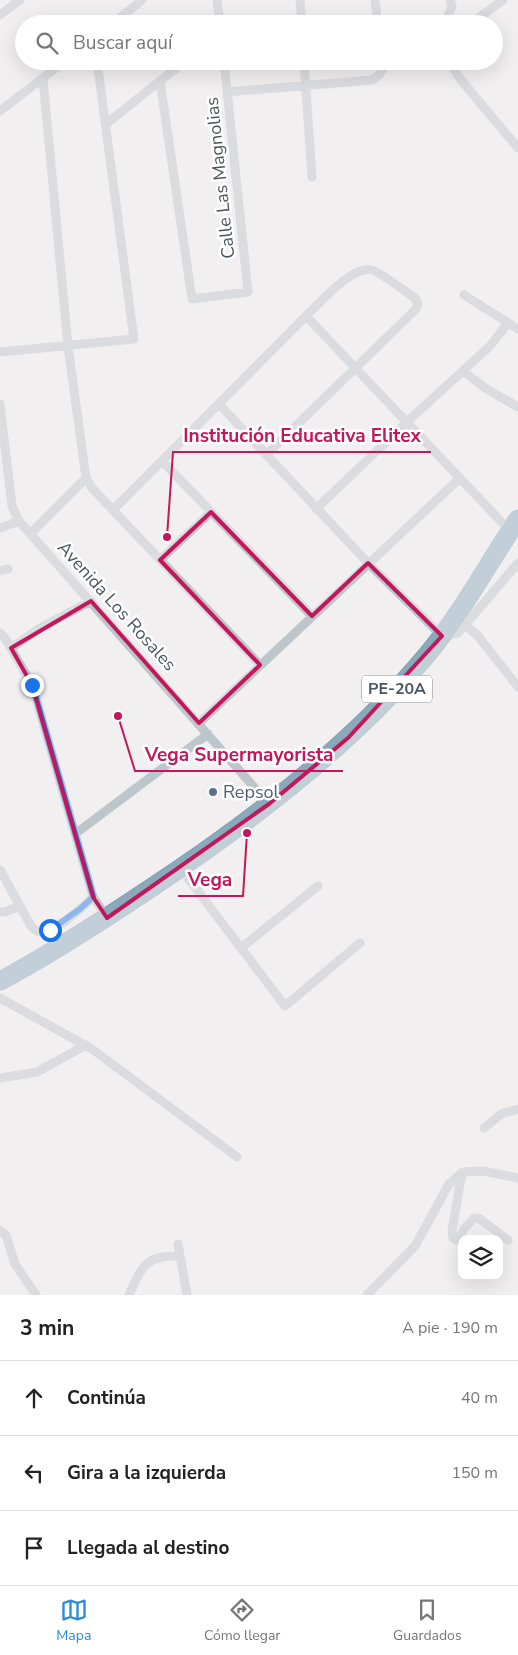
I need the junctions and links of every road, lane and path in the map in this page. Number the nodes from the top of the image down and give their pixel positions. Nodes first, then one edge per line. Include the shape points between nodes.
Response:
1 (20, 0) edge
2 (142, 0) edge
3 (217, 0) edge
4 (300, 0) edge
5 (375, 0) edge
6 (450, 0) edge
7 (502, 0) edge
8 (0, 15) edge
9 (123, 15) edge
10 (219, 15) edge
11 (301, 15) edge
12 (377, 15) edge
13 (448, 15) edge
14 (482, 15) edge
15 (54, 70) edge
16 (98, 70) edge
17 (174, 70) edge
18 (225, 70) edge
19 (305, 70) edge
20 (382, 70) edge
21 (455, 70) edge
22 (43, 79) junction
23 (160, 81) junction
24 (306, 85) junction
25 (227, 92) junction
26 (0, 111) edge
27 (106, 124) junction
28 (518, 148) edge
29 (312, 177) dead end
30 (464, 295) dead end
31 (306, 316) junction
32 (508, 323) junction
33 (518, 329) edge
34 (68, 346) junction
35 (0, 352) edge
36 (357, 369) junction
37 (462, 371) junction
38 (0, 404) edge
39 (218, 404) junction
40 (518, 407) edge
41 (407, 422) junction
42 (266, 455) junction
43 (162, 461) junction
44 (86, 478) junction
45 (460, 478) junction
46 (316, 509) junction
47 (113, 510) junction
48 (211, 512) junction
49 (19, 521) junction
50 (514, 525) edge
51 (0, 528) edge
52 (30, 533) junction
53 (160, 560) junction
54 (368, 563) junction
55 (518, 563) edge
56 (91, 601) junction
57 (312, 616) junction
58 (465, 625) junction
59 (0, 633) edge
60 (442, 636) junction
61 (11, 648) junction
62 (260, 666) junction
63 (518, 687) edge
64 (199, 723) junction
65 (208, 734) junction
66 (269, 804) junction
67 (75, 834) junction
68 (180, 869) junction
69 (0, 870) edge
70 (318, 886) dead end
71 (93, 897) junction
72 (20, 906) junction
73 (0, 912) edge
74 (107, 918) junction
75 (360, 943) dead end
76 (241, 948) junction
77 (0, 981) edge
78 (0, 998) edge
79 (86, 1046) junction
80 (0, 1078) edge
81 (518, 1109) edge
82 (484, 1128) dead end
83 (237, 1157) dead end
84 (463, 1172) junction
85 (518, 1178) edge
86 (0, 1230) edge
87 (508, 1240) dead end
88 (178, 1244) dead end
89 (180, 1256) junction
90 (36, 1295) edge
91 (129, 1295) edge
92 (187, 1295) edge
93 (367, 1295) edge

1 - 8 street
2 - 9 street
3 - 10 street
4 - 11 street
5 - 12 street
6 - 13 street via 452,6
7 - 14 street
15 - 22 street
16 - 27 street
17 - 23 street
18 - 25 street, Calle Las Magnolias
19 - 24 street
20 - 24 street via 372,80
21 - 28 street
22 - 26 street
22 - 34 street
23 - 25 street, Calle Las Magnolias via 192,299 248,292
23 - 27 street
24 - 25 street
24 - 29 street
27 - 34 street via 134,339
30 - 32 street
31 - 36 street
31 - 36 street via 339,285 363,270 373,270 415,298 418,304 415,310
31 - 39 street
32 - 33 street
32 - 37 street via 490,346
34 - 35 street
34 - 44 street
36 - 41 street
36 - 42 street
37 - 40 street
37 - 41 street
38 - 49 street, Avenida Los Rosales via 12,506
39 - 42 street
39 - 43 street
41 - 45 street
41 - 46 street
42 - 46 street
43 - 47 street
43 - 48 street
44 - 47 street
44 - 52 street
45 - 50 street
45 - 54 street
46 - 54 street
47 - 53 street
48 - 53 street
48 - 57 street
49 - 51 street
49 - 52 street, Avenida Los Rosales
50 - 60 highway, PE-20A
52 - 56 street, Avenida Los Rosales
53 - 62 street
54 - 57 street
54 - 60 street
55 - 58 street
56 - 61 street via 40,628
56 - 64 street, Avenida Los Rosales
57 - 62 street
58 - 60 street via 458,632
58 - 63 street via 478,636
59 - 61 street
60 - 66 highway, PE-20A via 354,732
61 - 67 street via 32,685
62 - 64 street
64 - 65 street, Avenida Los Rosales
65 - 66 street, Avenida Los Rosales
65 - 67 street
66 - 68 highway, PE-20A
67 - 71 street
68 - 74 highway, PE-20A
68 - 76 street
69 - 72 street
70 - 76 street
71 - 72 street via 59,924 43,932 31,926
71 - 74 street
72 - 73 street
74 - 77 highway, PE-20A
75 - 76 street via 285,1006
78 - 79 street
79 - 80 street via 37,1072
79 - 83 street
81 - 82 street via 501,1114
84 - 85 street via 483,1171
84 - 87 street via 453,1238 459,1239 474,1218
84 - 93 street via 449,1184 415,1246
86 - 90 street via 6,1235 15,1264
88 - 89 street
89 - 91 street via 162,1255 149,1261
89 - 92 street

